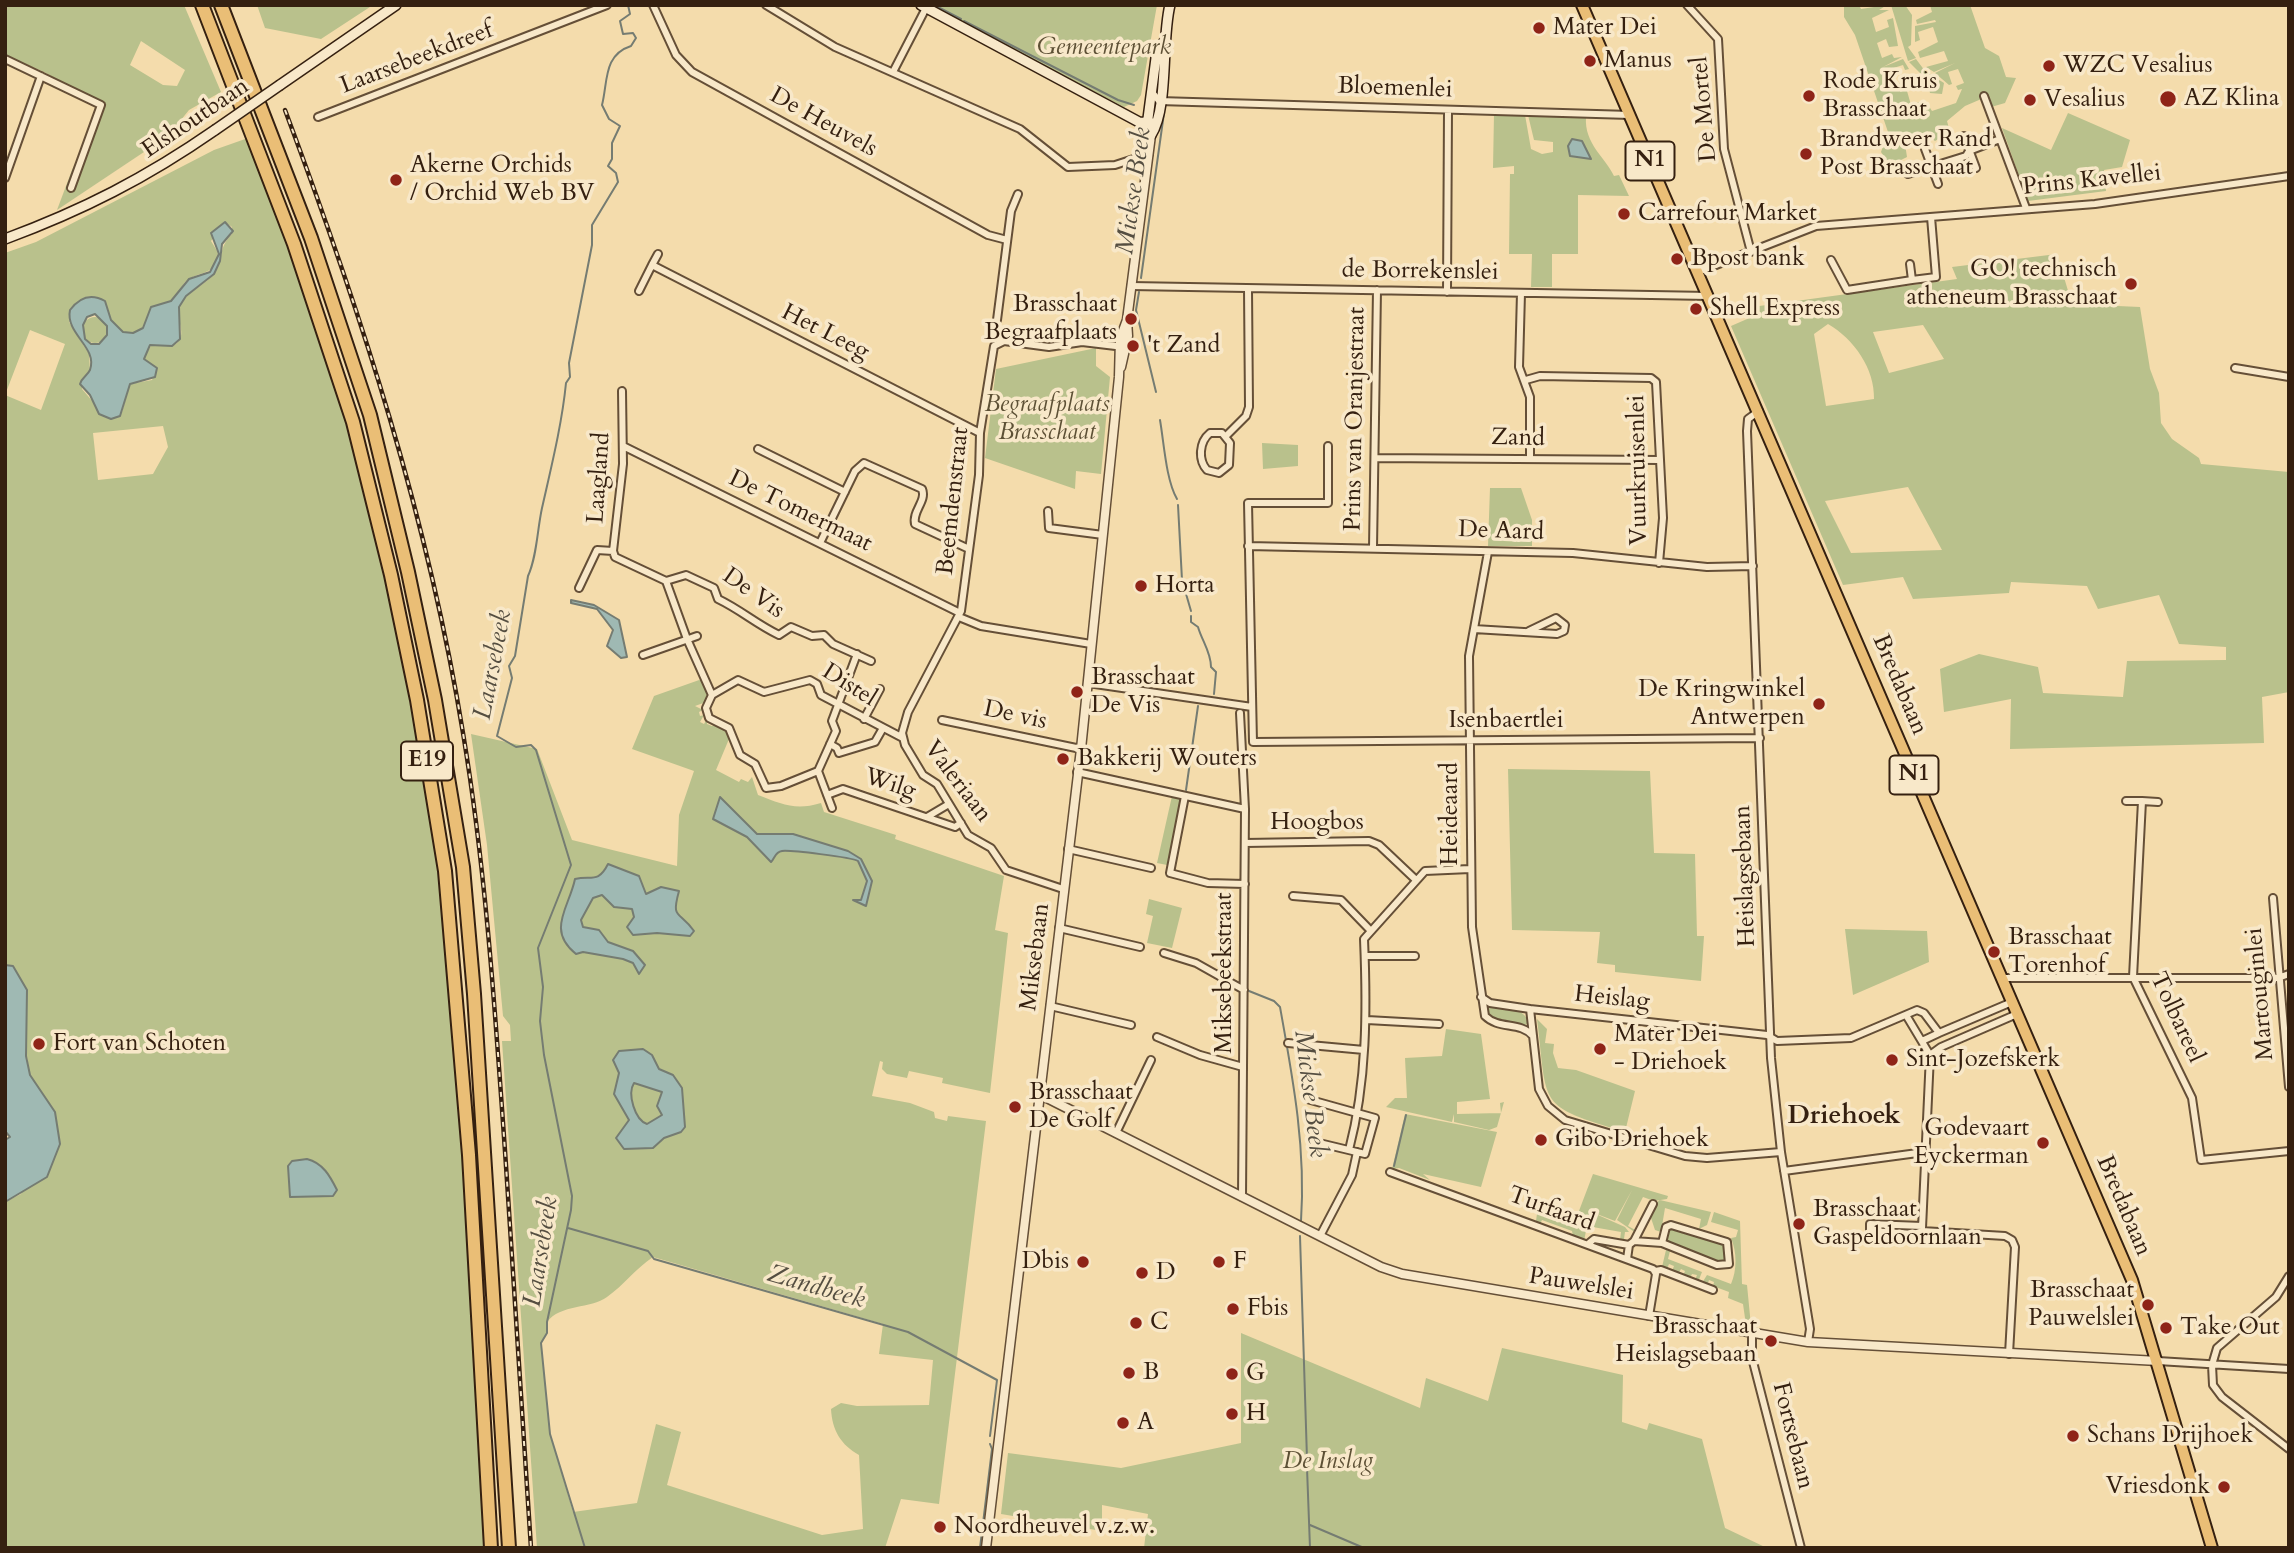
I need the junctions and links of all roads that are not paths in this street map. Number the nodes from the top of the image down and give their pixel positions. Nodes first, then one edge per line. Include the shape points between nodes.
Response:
1 (202, 5) edge
2 (221, 5) edge
3 (396, 5) edge
4 (607, 5) edge
5 (653, 5) edge
6 (766, 5) edge
7 (1170, 5) edge
8 (1582, 5) edge
9 (1687, 5) edge
10 (923, 7) edge
11 (1697, 8) edge
12 (1162, 48) junction
13 (5, 59) edge
14 (893, 72) junction
15 (41, 76) junction
16 (1152, 92) junction
17 (1984, 96) dead end
18 (1159, 101) junction
19 (1448, 110) junction
20 (1630, 115) junction
21 (318, 117) dead end
22 (1152, 120) junction
23 (1151, 135) joint
24 (1964, 136) dead end
25 (2000, 139) junction
26 (1925, 149) dead end
27 (1969, 151) junction
28 (1149, 154) junction
29 (1931, 167) junction
30 (1976, 168) dead end
31 (1908, 174) dead end
32 (2289, 176) edge
33 (5, 178) edge
34 (1938, 184) dead end
35 (71, 188) dead end
36 (1018, 194) dead end
37 (2026, 208) junction
38 (1931, 217) junction
39 (5, 239) edge
40 (1007, 240) junction
41 (1751, 252) junction
42 (658, 254) dead end
43 (1831, 260) dead end
44 (1910, 264) dead end
45 (652, 265) junction
46 (1698, 272) junction
47 (1912, 281) junction
48 (1131, 286) junction
49 (1248, 289) junction
50 (1377, 290) junction
51 (639, 291) dead end
52 (1447, 292) junction
53 (1521, 293) junction
54 (1709, 296) junction
55 (997, 320) dead end
56 (1123, 347) junction
57 (2235, 368) dead end
58 (2289, 377) edge
59 (1526, 380) junction
60 (622, 391) dead end
61 (1759, 411) junction
62 (981, 433) junction
63 (1226, 436) junction
64 (624, 446) junction
65 (1328, 446) dead end
66 (758, 449) dead end
67 (1375, 458) junction
68 (1530, 458) junction
69 (1660, 460) junction
70 (845, 492) junction
71 (1048, 511) dead end
72 (1103, 535) junction
73 (820, 543) junction
74 (1248, 545) junction
75 (969, 548) junction
76 (1373, 548) junction
77 (613, 551) junction
78 (1488, 552) junction
79 (1659, 563) junction
80 (1753, 566) junction
81 (666, 581) junction
82 (579, 588) dead end
83 (960, 615) junction
84 (1474, 629) junction
85 (1529, 631) junction
86 (697, 636) dead end
87 (687, 639) junction
88 (1091, 644) junction
89 (857, 654) junction
90 (643, 655) dead end
91 (871, 661) dead end
92 (1088, 683) junction
93 (880, 690) dead end
94 (712, 695) junction
95 (838, 705) junction
96 (1252, 706) junction
97 (1240, 713) dead end
98 (864, 719) junction
99 (942, 720) dead end
100 (883, 728) junction
101 (903, 738) junction
102 (1760, 738) junction
103 (1470, 741) junction
104 (1253, 742) junction
105 (830, 744) junction
106 (1081, 749) junction
107 (1244, 749) junction
108 (818, 771) junction
109 (1077, 772) junction
110 (827, 795) junction
111 (1185, 796) junction
112 (2126, 801) dead end
113 (2141, 801) junction
114 (2158, 802) dead end
115 (950, 804) junction
116 (832, 808) dead end
117 (1245, 809) junction
118 (926, 817) junction
119 (958, 825) junction
120 (1245, 843) junction
121 (1069, 849) junction
122 (1151, 868) dead end
123 (1471, 869) junction
124 (1416, 880) junction
125 (1245, 884) junction
126 (1063, 889) junction
127 (1293, 896) dead end
128 (2273, 898) dead end
129 (1059, 928) junction
130 (1370, 930) junction
131 (1140, 947) dead end
132 (1164, 953) dead end
133 (1365, 956) junction
134 (1415, 956) dead end
135 (2289, 974) edge
136 (2133, 977) junction
137 (2002, 978) junction
138 (2278, 978) junction
139 (1244, 990) junction
140 (1481, 998) junction
141 (2012, 1002) junction
142 (1049, 1006) junction
143 (1531, 1009) junction
144 (1906, 1014) junction
145 (2017, 1014) junction
146 (1367, 1020) junction
147 (1438, 1024) dead end
148 (1131, 1026) dead end
149 (1939, 1033) junction
150 (1533, 1036) junction
151 (1157, 1037) dead end
152 (1773, 1039) junction
153 (1922, 1041) junction
154 (1288, 1043) dead end
155 (1364, 1049) junction
156 (1930, 1055) junction
157 (1151, 1060) dead end
158 (1243, 1067) junction
159 (2289, 1087) edge
160 (1039, 1094) junction
161 (1307, 1099) dead end
162 (1358, 1113) junction
163 (1116, 1133) junction
164 (1311, 1141) dead end
165 (1349, 1150) junction
166 (2289, 1151) edge
167 (1357, 1152) junction
168 (1781, 1152) junction
169 (1925, 1152) junction
170 (1784, 1171) junction
171 (1390, 1172) dead end
172 (1242, 1197) junction
173 (1653, 1204) dead end
174 (1922, 1229) junction
175 (1320, 1236) junction
176 (1631, 1243) junction
177 (1662, 1243) junction
178 (1588, 1244) junction
179 (1627, 1259) junction
180 (1655, 1271) junction
181 (2289, 1276) edge
182 (1713, 1290) dead end
183 (1649, 1316) junction
184 (1752, 1332) junction
185 (1808, 1342) junction
186 (2009, 1354) junction
187 (2158, 1361) junction
188 (2212, 1365) junction
189 (2289, 1369) edge
190 (2289, 1449) edge
191 (491, 1548) edge
192 (509, 1548) edge
193 (986, 1548) edge
194 (1801, 1548) edge
195 (2212, 1548) edge

1 - 191 highway, E19 via 294,244 353,422 417,700 445,871 469,1155
2 - 192 highway, E19 via 311,239 370,415 435,700 463,867 473,981
3 - 39 main road, Elshoutbaan, bridge via 117,193
4 - 21 street, Laarsebeekdreef
5 - 40 street, De Heuvels via 676,55 692,72 988,235
6 - 14 street via 835,47
7 - 12 main road, Miksebaan
8 - 20 main road, Bredabaan / N1
9 - 11 street, De Mortel
10 - 14 street
10 - 22 main road via 1129,114
11 - 41 street, De Mortel via 1718,39 1724,149
12 - 16 main road, Miksebaan
12 - 18 main road, Miksebaan
13 - 15 street
14 - 28 street via 1020,129 1068,167 1115,165
15 - 33 street
15 - 35 street via 101,106
16 - 18 street
16 - 22 main road, Miksebaan
17 - 25 street
18 - 19 street, Bloemenlei
18 - 22 main road, Miksebaan
19 - 20 street, Bloemenlei
19 - 52 street
20 - 46 main road, Bredabaan / N1
22 - 23 main road, Miksebaan
23 - 28 street, Miksebaan
24 - 27 street
25 - 27 street
25 - 37 street
26 - 29 street
27 - 29 street
27 - 30 street
28 - 48 street, Miksebaan
29 - 31 street
29 - 34 street
32 - 37 street, Prins Kavellei via 2095,204
36 - 40 street
37 - 38 street, Prins Kavellei
38 - 41 street, Prins Kavellei via 1816,226
38 - 47 street via 1936,277
40 - 55 street
41 - 46 street, Prins Kavellei
42 - 45 street
43 - 47 street via 1847,290
44 - 47 street
45 - 51 street
45 - 62 street, Het Leeg
46 - 54 main road, Bredabaan / N1
48 - 49 street, de Borrekenslei
48 - 56 street, Miksebaan
49 - 50 street, de Borrekenslei
49 - 63 street via 1250,407
50 - 52 street, de Borrekenslei
50 - 67 street, Prins van Oranjestraat
52 - 53 street, de Borrekenslei
53 - 54 street, de Borrekenslei
53 - 59 street via 1519,367
54 - 61 main road, Bredabaan / N1
56 - 62 street, Beemdenstraat via 1082,342 1049,347 996,343
56 - 72 street, Miksebaan
57 - 58 street
59 - 68 street via 1531,407
59 - 69 street, Vuurkruisenlei via 1540,376 1653,379
60 - 64 street, Laagland
61 - 80 street, Heislagsebaan via 1747,422
61 - 137 main road, Bredabaan / N1
62 - 75 street, Beemdenstraat
63 - 63 street via 1213,433 1203,440 1202,461 1209,471 1219,472 1229,465
64 - 73 street, De Tomermaat
64 - 77 street, Laagland
65 - 74 street via 1328,503 1248,503
66 - 70 street
67 - 68 street, Zand
67 - 76 street, Prins van Oranjestraat
68 - 69 street, Zand
69 - 79 street, Vuurkruisenlei
70 - 73 street
70 - 75 street via 858,467 873,465 922,489 915,524
71 - 72 street via 1049,528
72 - 88 street, Miksebaan
73 - 83 street, De Tomermaat
74 - 76 street, De Aard
74 - 96 street
75 - 83 street, Beemdenstraat
76 - 78 street, De Aard
77 - 81 street, De Vis
77 - 82 street, Laagland via 597,550
78 - 79 street, De Aard via 1573,553
78 - 84 street, Heideaard
79 - 80 street, De Aard
80 - 102 street, Heislagsebaan
81 - 87 street
81 - 89 street, De Vis via 686,575 714,588 718,599 779,635 791,627 812,636 824,635
83 - 88 street via 981,626
83 - 101 street, Valeriaan via 908,712
84 - 85 street
84 - 103 street, Heideaard via 1469,656
85 - 85 street via 1556,618 1565,625 1560,634
86 - 87 street
87 - 90 street
87 - 94 street
88 - 92 street, Miksebaan
89 - 91 street, De Vis
89 - 95 street
92 - 96 street
92 - 106 street, Miksebaan
93 - 98 street
94 - 95 street, Distel via 738,680 764,692 810,680 821,695
94 - 108 street via 706,708 709,718 729,728 740,755 755,764 766,788
95 - 98 street, Distel
95 - 105 street
96 - 104 street
97 - 107 street, Miksebeekstraat
98 - 100 street, Distel
99 - 106 street, De vis
100 - 101 street, Distel
100 - 105 street via 875,742 853,749 839,753
101 - 115 street, Valeriaan via 923,775 937,784
102 - 103 street, Isenbaertlei
102 - 152 street, Heislagsebaan
103 - 104 street, Isenbaertlei
103 - 123 street, Heideaard
104 - 107 street
105 - 108 street
106 - 109 street, Miksebaan
107 - 117 street, Miksebeekstraat
108 - 110 street
109 - 111 street
109 - 121 street, Miksebaan
110 - 116 street
110 - 118 street, Wilg via 843,789
111 - 117 street
111 - 125 street via 1170,873 1208,883
112 - 113 street
113 - 114 street
113 - 136 street, Tolbareel
115 - 118 street, Wilg
115 - 119 street, Valeriaan
117 - 120 street, Miksebeekstraat
118 - 119 street, Wilg
119 - 126 street, Valeriaan via 991,848 1006,870
120 - 124 street, Hoogbos via 1369,841
120 - 125 street, Miksebeekstraat
121 - 122 street
121 - 126 street, Miksebaan
123 - 124 street via 1436,869
123 - 140 street, Heideaard via 1472,928
124 - 130 street
125 - 139 street, Miksebeekstraat
126 - 129 street, Miksebaan
127 - 130 street via 1341,900
128 - 138 street, Martouginlei
129 - 131 street
129 - 142 street, Miksebaan
130 - 133 street via 1364,939
132 - 139 street via 1196,963
133 - 134 street
133 - 146 street
135 - 138 street
136 - 137 street
136 - 138 street
136 - 166 street, Tolbareel via 2192,1098 2201,1160
137 - 141 main road, Bredabaan / N1
138 - 159 street, Martouginlei
139 - 158 street, Miksebeekstraat
140 - 143 street, Heislag
140 - 150 street via 1483,1012 1492,1022 1524,1028
141 - 145 main road, Bredabaan / N1
141 - 149 street
142 - 148 street
142 - 160 street, Miksebaan
143 - 150 street
143 - 152 street, Heislag
144 - 149 street via 1922,1010
144 - 152 street, Heislag via 1851,1038
144 - 153 street
145 - 156 street
145 - 187 main road, Bredabaan / N1 via 2132,1280
146 - 147 street
146 - 155 street
149 - 153 street
150 - 168 street via 1542,1096 1565,1120 1685,1156
151 - 158 street
152 - 168 street, Heislagsebaan
153 - 156 street
154 - 155 street
155 - 162 street
156 - 169 street
157 - 163 street
158 - 172 street, Miksebeekstraat
160 - 163 street, Pauwelslei
160 - 193 street, Miksebaan
161 - 162 street
162 - 165 street
162 - 167 street via 1375,1118 1366,1154
163 - 172 street, Pauwelslei
164 - 165 street
165 - 167 street
167 - 175 street via 1352,1175
168 - 170 street, Heislagsebaan
169 - 170 street
169 - 174 street
170 - 185 street, Heislagsebaan via 1810,1329
171 - 178 street, Turfaard
172 - 175 street, Pauwelslei
173 - 176 street
174 - 174 street via 1914,1234 1870,1231 1870,1224
174 - 186 street via 2012,1240
175 - 183 street, Pauwelslei via 1381,1267 1410,1276
176 - 177 street
176 - 178 street via 1594,1239
176 - 179 street
177 - 177 street via 1717,1265 1726,1266 1731,1260 1727,1242 1676,1226 1666,1227
178 - 179 street, Turfaard
179 - 180 street, Turfaard
180 - 182 street, Turfaard
180 - 183 street
181 - 188 street via 2276,1297 2217,1348
183 - 184 street, Pauwelslei
184 - 185 street, Pauwelslei
184 - 194 street, Fortsebaan via 1752,1358
185 - 186 street, Pauwelslei
186 - 187 street, Pauwelslei
187 - 188 street
187 - 195 main road, Bredabaan / N1
188 - 189 street
188 - 190 street via 2213,1385 2222,1397

